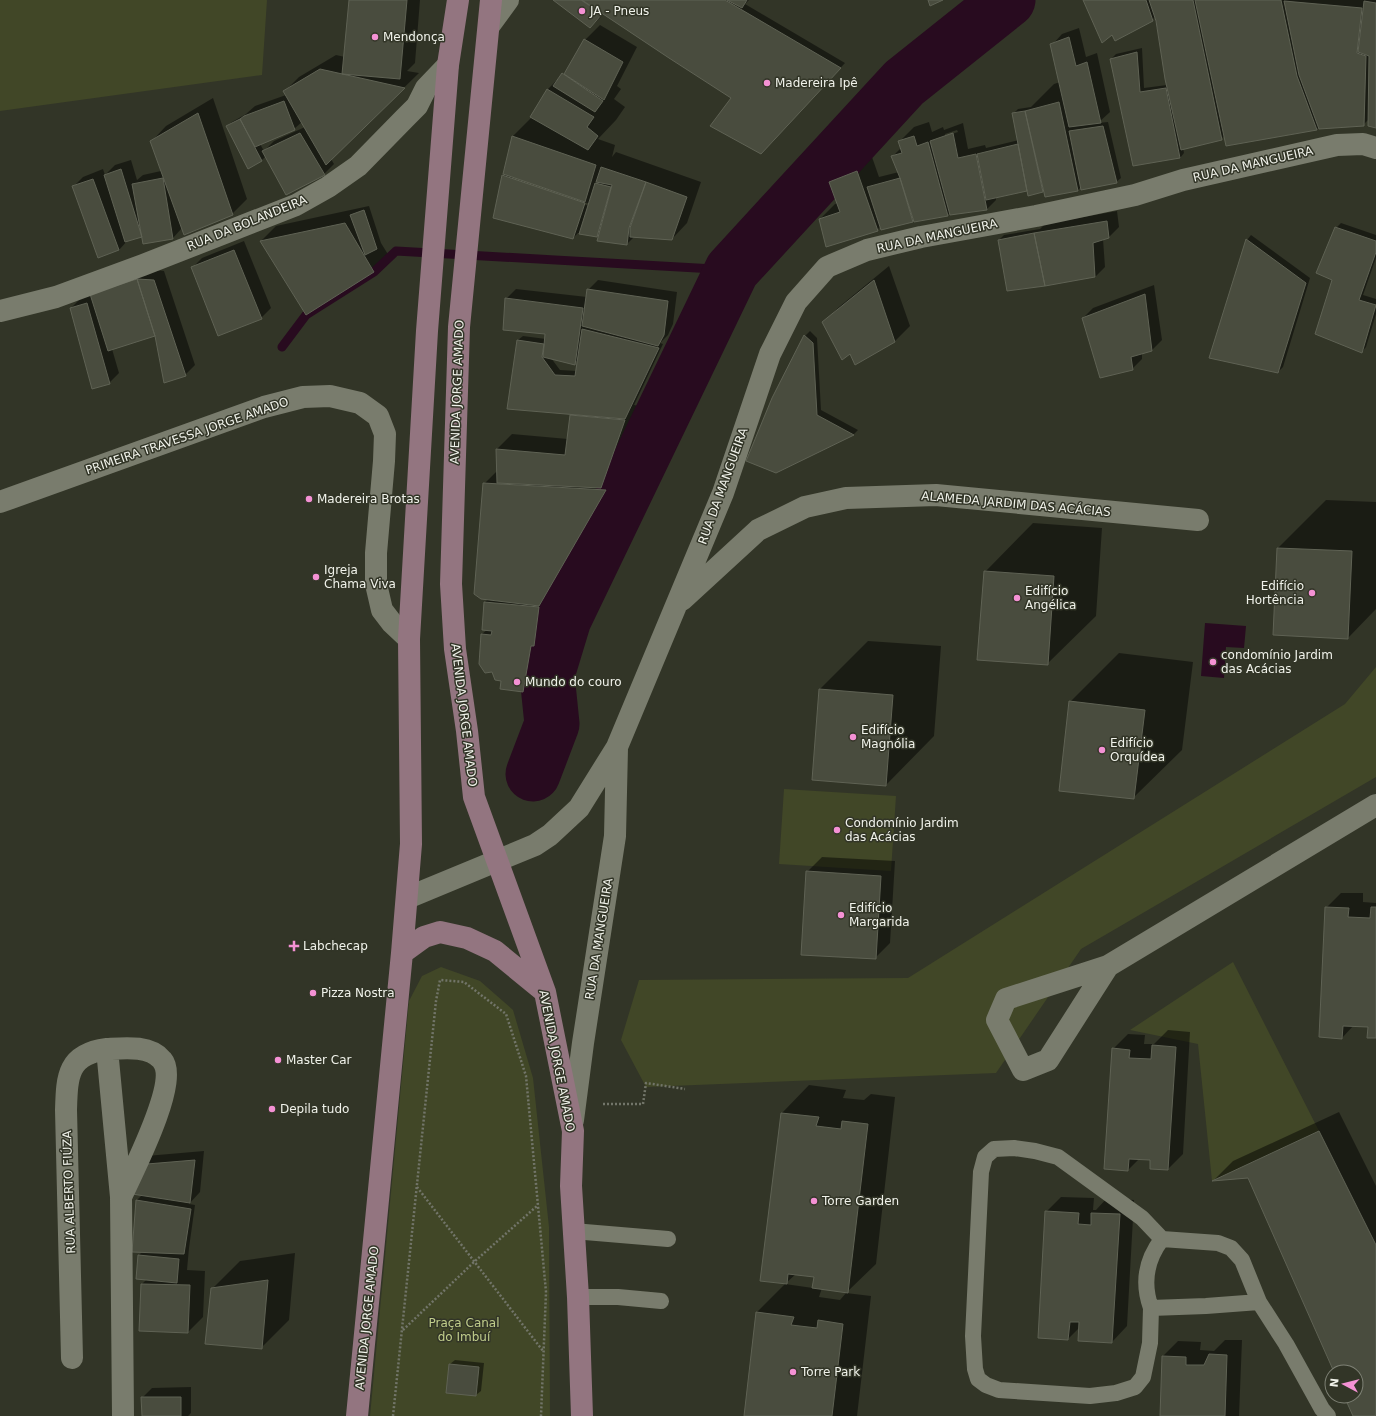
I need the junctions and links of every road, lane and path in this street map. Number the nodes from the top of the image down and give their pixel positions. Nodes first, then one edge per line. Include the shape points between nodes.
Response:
1 (458, 0) edge
2 (492, 0) edge
3 (508, 0) edge
4 (489, 26) junction
5 (448, 65) junction
6 (1376, 148) edge
7 (0, 311) edge
8 (0, 502) edge
9 (1198, 520) dead end
10 (677, 605) junction
11 (409, 639) junction
12 (617, 747) junction
13 (1376, 805) edge
14 (497, 860) junction
15 (406, 898) junction
16 (402, 953) junction
17 (1108, 966) junction
18 (545, 992) junction
19 (107, 1050) junction
20 (685, 1089) dead end
21 (574, 1104) junction
22 (573, 1131) junction
23 (417, 1186) junction
24 (121, 1197) junction
25 (538, 1205) junction
26 (573, 1231) junction
27 (668, 1239) dead end
28 (1162, 1239) junction
29 (474, 1262) junction
30 (578, 1298) junction
31 (661, 1301) dead end
32 (1259, 1302) junction
33 (1152, 1308) junction
34 (403, 1330) junction
35 (543, 1351) junction
36 (72, 1358) dead end
37 (123, 1416) edge
38 (357, 1416) edge
39 (393, 1416) edge
40 (540, 1416) edge
41 (582, 1416) edge
42 (1328, 1416) edge

1 - 5 main road, AVENIDA JORGE AMADO
2 - 4 main road, AVENIDA JORGE AMADO
3 - 4 street
4 - 14 main road, AVENIDA JORGE AMADO via 459,327 451,584 455,649 474,797
5 - 7 street, RUA DA BOLANDEIRA via 426,88 417,106 358,166 296,205 56,297
5 - 11 main road, AVENIDA JORGE AMADO via 427,331
6 - 10 street, RUA DA MANGUEIRA via 1363,144 1337,145 1183,180 1128,196 921,237 867,250 827,267 796,302 770,354 723,493
8 - 11 street, PRIMEIRA TRAVESSA JORGE AMADO via 264,407 303,397 330,396 360,403 378,416 385,434 376,584 382,610
9 - 10 street, ALAMEDA JARDIM DAS ACÁCIAS via 936,495 846,498 805,507 758,530
10 - 12 street, RUA DA MANGUEIRA
11 - 15 main road, AVENIDA JORGE AMADO via 411,844
12 - 14 street, RUA DA MANGUEIRA via 579,808 568,819 535,845
12 - 21 street, RUA DA MANGUEIRA via 615,836
13 - 17 street
14 - 15 street, RUA DA MANGUEIRA
14 - 18 main road, AVENIDA JORGE AMADO
15 - 16 main road, AVENIDA JORGE AMADO
16 - 18 main road via 424,937 440,932 467,938 495,951
16 - 38 main road, AVENIDA JORGE AMADO
17 - 17 street via 1006,999 997,1020 1023,1070 1048,1060
18 - 22 main road, AVENIDA JORGE AMADO
19 - 24 street, RUA ALBERTO FIÚZA
19 - 24 street, RUA ALBERTO FIÚZA via 140,1049 154,1053 163,1060 167,1073 160,1107
19 - 36 street, RUA ALBERTO FIÚZA via 88,1053 79,1060 71,1070 67,1084
20 - 21 path via 646,1083 643,1104
21 - 22 street, RUA DA MANGUEIRA
22 - 26 main road, AVENIDA JORGE AMADO
23 - 25 path via 440,980 464,982 506,1014 526,1076
23 - 29 path
23 - 34 path
24 - 37 street, RUA ALBERTO FIÚZA
25 - 29 path
25 - 35 path via 546,1292
26 - 27 lane
26 - 30 main road, AVENIDA JORGE AMADO
28 - 32 lane via 1218,1243 1232,1248 1242,1260
28 - 33 lane via 1150,1261 1146,1280 1146,1294
28 - 33 lane via 1142,1218 1058,1157 1014,1148 994,1149 985,1157 981,1172 973,1336 978,1379 999,1390 1090,1396 1116,1393 1135,1387 1144,1377 1150,1343
29 - 34 path
29 - 35 path
30 - 31 lane via 618,1297
30 - 41 main road, AVENIDA JORGE AMADO
32 - 33 lane
32 - 42 lane
34 - 39 path
35 - 40 path

